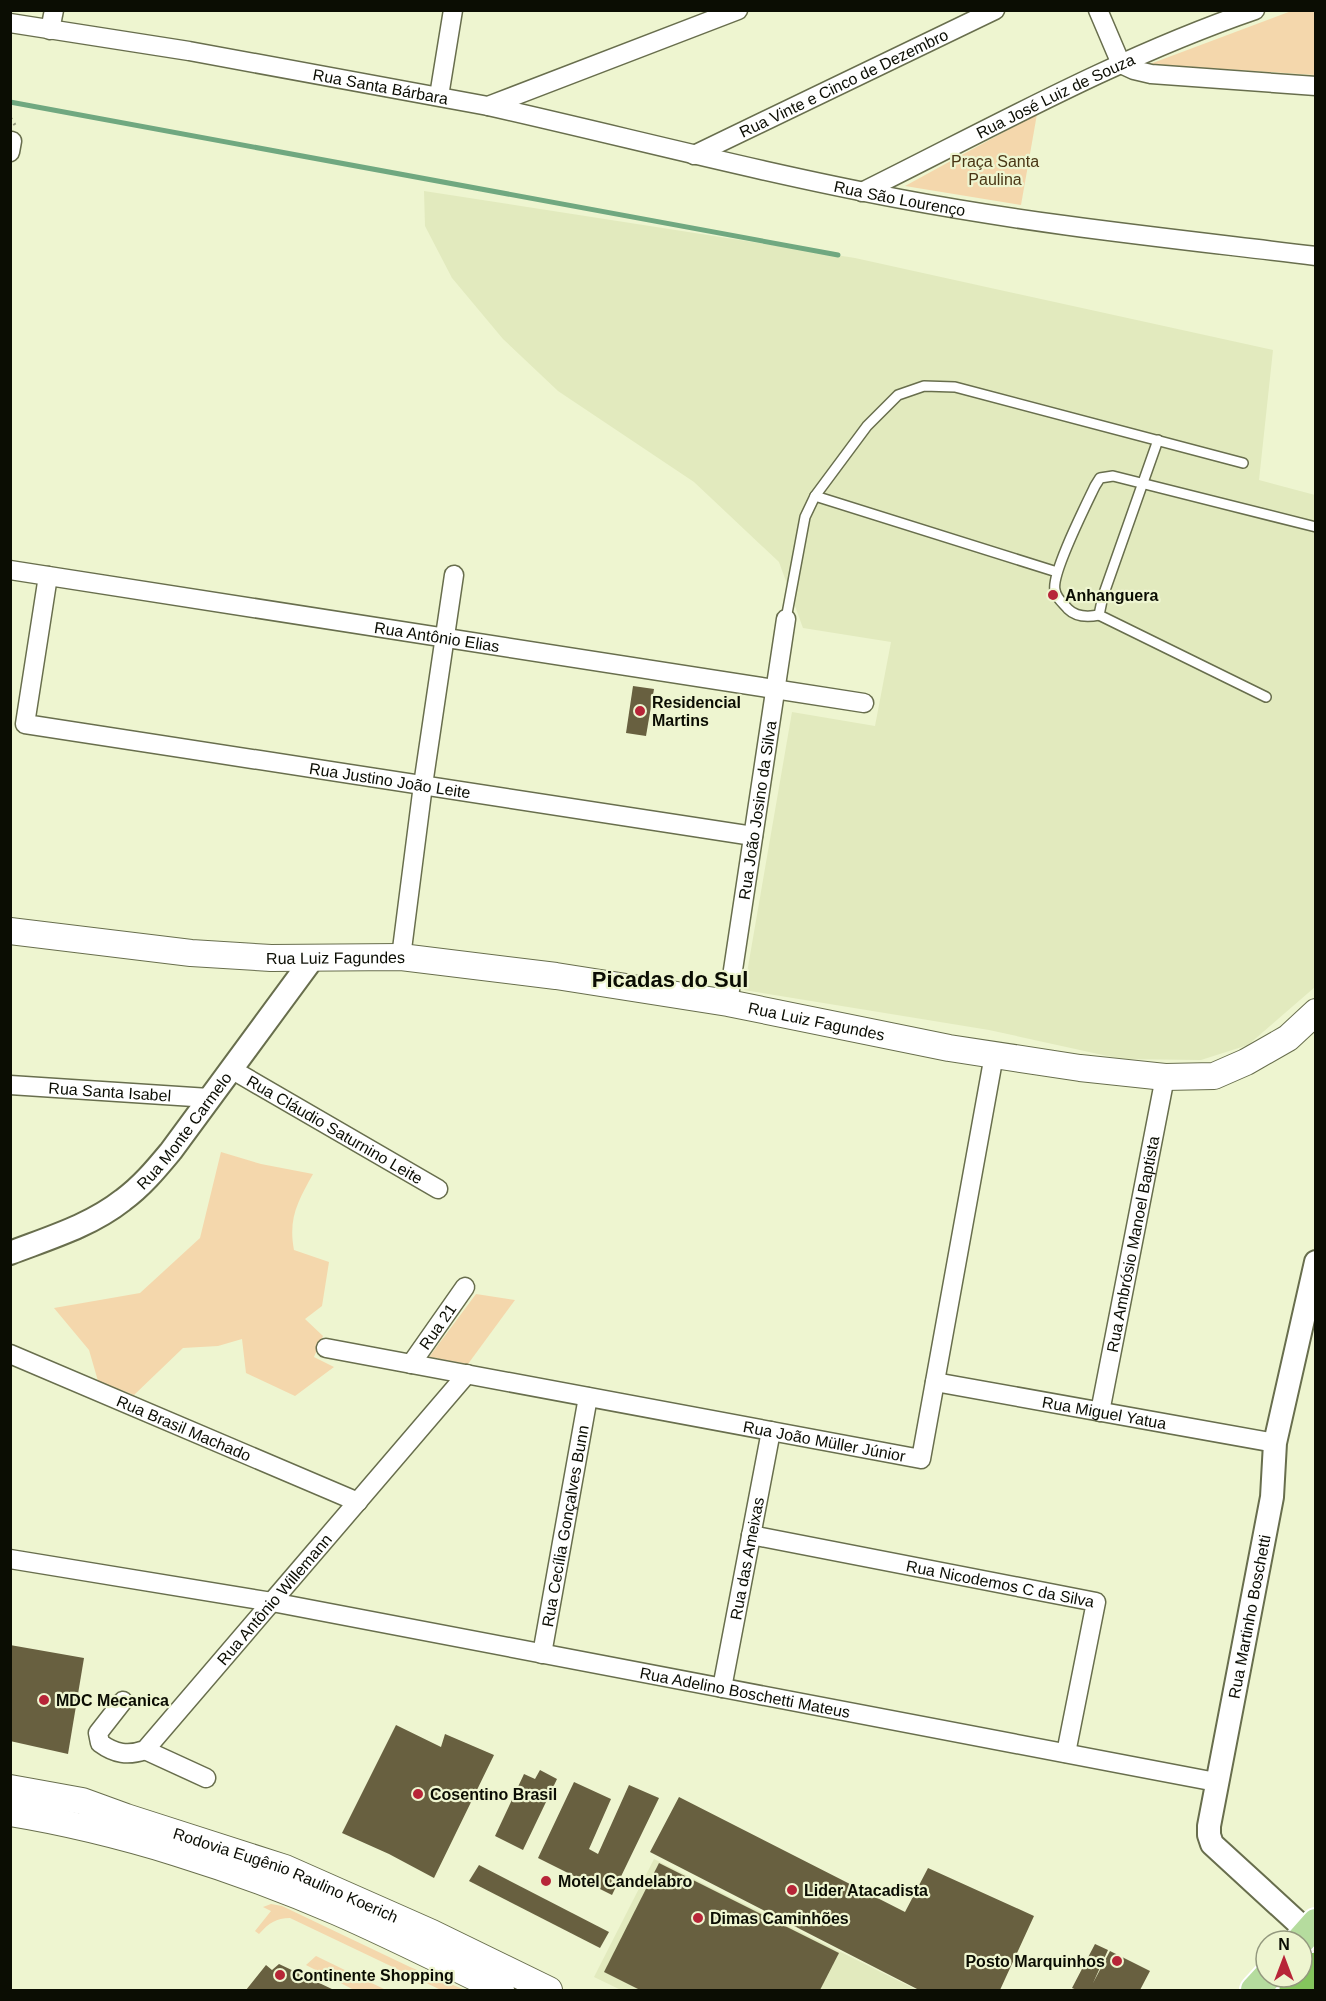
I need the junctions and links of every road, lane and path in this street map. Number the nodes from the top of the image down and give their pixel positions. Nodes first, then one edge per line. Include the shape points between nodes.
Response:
1 (54, 10) edge
2 (453, 10) edge
3 (738, 10) edge
4 (995, 10) edge
5 (1098, 10) edge
6 (1255, 10) edge
7 (10, 23) edge
8 (50, 30) junction
9 (1120, 64) junction
10 (1316, 86) edge
11 (439, 96) junction
12 (489, 106) junction
13 (694, 155) junction
14 (862, 192) junction
15 (1316, 256) edge
16 (1158, 440) junction
17 (1243, 463) dead end
18 (1141, 484) junction
19 (815, 496) junction
20 (1316, 527) edge
21 (10, 570) edge
22 (1057, 572) junction
23 (454, 575) dead end
24 (48, 576) junction
25 (1099, 615) junction
26 (786, 619) joint
27 (445, 638) junction
28 (775, 689) junction
29 (1266, 697) dead end
30 (864, 703) dead end
31 (423, 785) junction
32 (753, 836) junction
33 (10, 931) edge
34 (401, 957) junction
35 (313, 958) junction
36 (728, 1003) junction
37 (1316, 1012) edge
38 (994, 1055) junction
39 (231, 1069) junction
40 (1165, 1077) junction
41 (10, 1085) edge
42 (209, 1098) junction
43 (438, 1189) dead end
44 (10, 1253) edge
45 (1316, 1262) edge
46 (465, 1287) dead end
47 (326, 1348) dead end
48 (10, 1354) edge
49 (411, 1364) junction
50 (467, 1374) junction
51 (935, 1382) junction
52 (588, 1397) junction
53 (1100, 1412) junction
54 (771, 1431) junction
55 (1275, 1443) junction
56 (358, 1502) junction
57 (751, 1535) junction
58 (10, 1559) edge
59 (272, 1602) junction
60 (542, 1654) junction
61 (722, 1688) junction
62 (123, 1701) dead end
63 (145, 1750) junction
64 (1066, 1753) junction
65 (206, 1778) dead end
66 (1216, 1782) junction
67 (10, 1788) edge
68 (10, 1813) edge
69 (232, 1860) junction
70 (1297, 1929) edge
71 (1316, 1969) edge
72 (501, 1990) edge
73 (549, 1990) edge
74 (1296, 1990) edge

1 - 8 street
2 - 11 street
3 - 12 street
4 - 13 street, Rua Vinte e Cinco de Dezembro
5 - 9 street
6 - 9 street, Rua José Luiz de Souza
7 - 8 street, Rua Santa Bárbara
8 - 11 street, Rua Santa Bárbara
9 - 10 street via 1150,74
9 - 14 street, Rua José Luiz de Souza
11 - 12 street, Rua Santa Bárbara
12 - 13 street, Rua São Lourenço
13 - 14 street, Rua São Lourenço
14 - 15 street, Rua São Lourenço via 1070,225
16 - 17 lane
16 - 18 lane
16 - 19 lane via 955,387 924,386 898,395 867,426
18 - 20 lane
18 - 22 lane via 1113,476 1101,478
18 - 25 lane
19 - 22 lane
19 - 26 lane via 805,517
21 - 24 street, Rua Antônio Elias
22 - 25 lane via 1057,598 1072,613
23 - 27 street
24 - 27 street, Rua Antônio Elias
24 - 31 street, Rua Justino João Leite via 25,724
25 - 29 lane
26 - 28 street, Rua João Josino da Silva
27 - 28 street, Rua Antônio Elias
27 - 31 street
28 - 30 street, Rua Antônio Elias
28 - 32 street, Rua João Josino da Silva
31 - 32 street, Rua Justino João Leite
31 - 34 street
32 - 36 street, Rua João Josino da Silva
33 - 35 main road, Rua Luiz Fagundes via 191,953
34 - 35 main road, Rua Luiz Fagundes
34 - 36 main road, Rua Luiz Fagundes
35 - 39 street, Rua Monte Carmelo
36 - 38 main road, Rua Luiz Fagundes
37 - 40 main road, Rua Luiz Fagundes via 1288,1038 1214,1076
38 - 40 main road, Rua Luiz Fagundes
38 - 51 street, Rua João Müller Júnior
39 - 42 street, Rua Monte Carmelo
39 - 43 street, Rua Cláudio Saturnino Leite
40 - 53 street, Rua Ambrósio Manoel Baptista
41 - 42 street, Rua Santa Isabel
42 - 44 street, Rua Monte Carmelo via 157,1168 124,1200 80,1226
45 - 55 street, Rua Martinho Boschetti
46 - 49 street, Rua 21
47 - 49 street, Rua João Müller Júnior
48 - 56 street, Rua Brasil Machado
49 - 50 street, Rua João Müller Júnior
50 - 52 street, Rua João Müller Júnior
50 - 56 street, Rua Antônio Willemann
51 - 53 street, Rua Miguel Yatua
51 - 54 street, Rua João Müller Júnior via 921,1459
52 - 54 street, Rua João Müller Júnior
52 - 60 street, Rua Cecília Gonçalves Bunn
53 - 55 street, Rua Miguel Yatua
54 - 57 street, Rua das Ameixas
55 - 66 street, Rua Martinho Boschetti via 1272,1497
56 - 59 street, Rua Antônio Willemann
57 - 61 street, Rua das Ameixas
57 - 64 street, Rua Nicodemos C da Silva via 1096,1602
58 - 59 street, Rua Adelino Boschetti Mateus
59 - 60 street, Rua Adelino Boschetti Mateus
59 - 63 street, Rua Antônio Willemann
60 - 61 street, Rua Adelino Boschetti Mateus
61 - 64 street, Rua Adelino Boschetti Mateus
62 - 63 street via 98,1733 100,1743 119,1753
63 - 65 street
64 - 66 street, Rua Adelino Boschetti Mateus
66 - 70 street, Rua Martinho Boschetti via 1209,1826 1212,1844
67 - 69 main road, Rodovia Eugênio Raulino Koerich via 82,1801
68 - 69 main road, Rodovia Eugênio Raulino Koerich
69 - 72 main road, Rodovia Eugênio Raulino Koerich
69 - 73 main road, Rodovia Eugênio Raulino Koerich via 285,1868 356,1897
71 - 74 highway

